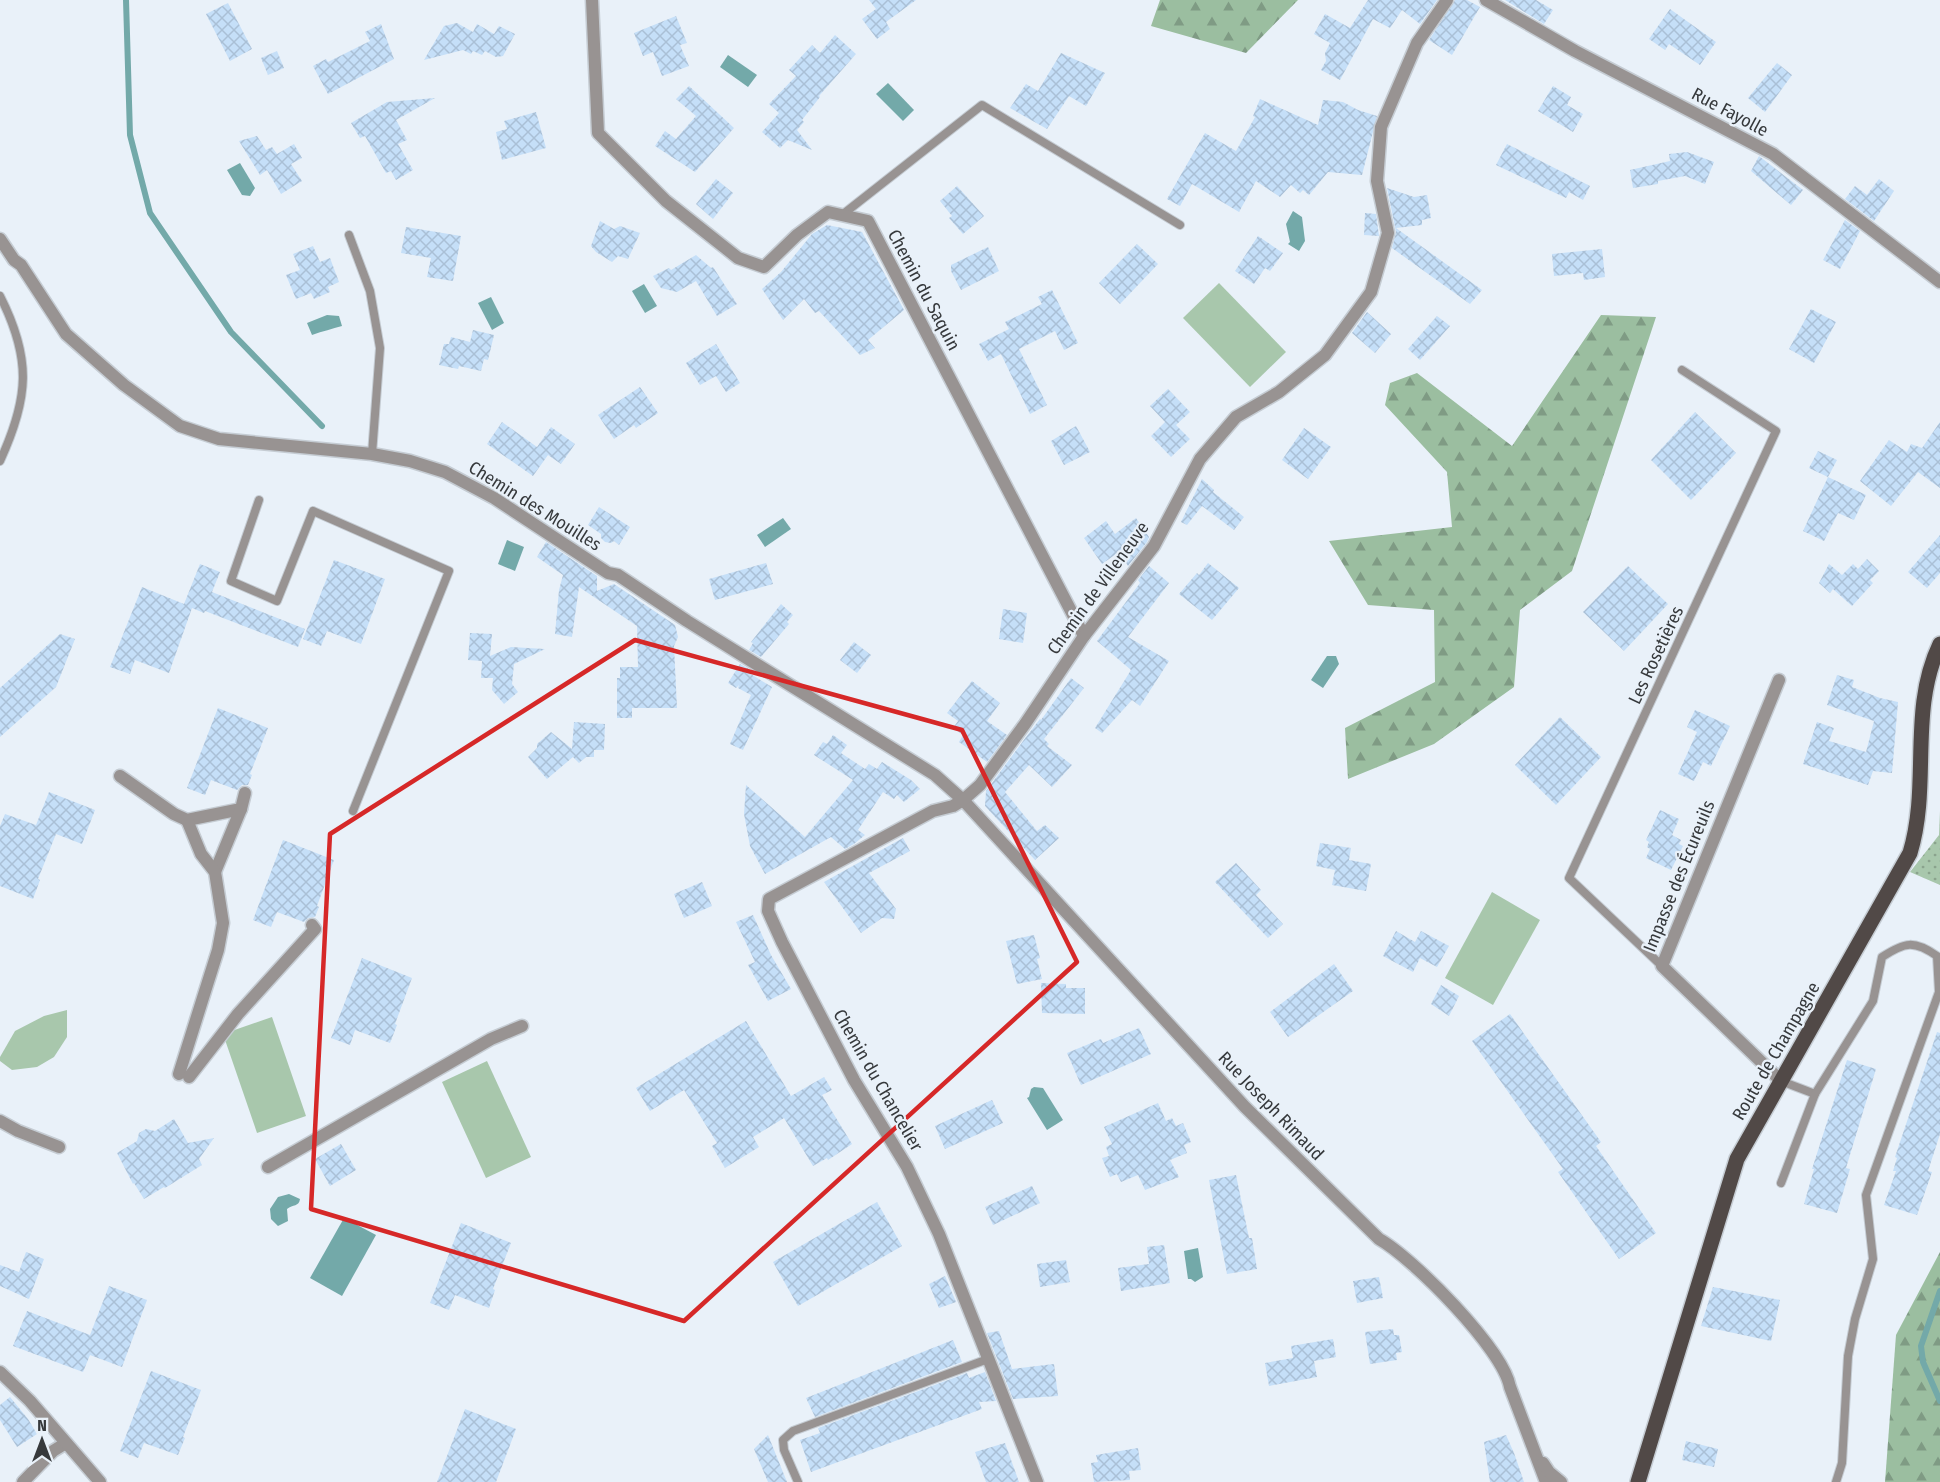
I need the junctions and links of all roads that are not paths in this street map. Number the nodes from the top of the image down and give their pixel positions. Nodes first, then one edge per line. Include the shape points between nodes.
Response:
1 (592, 0) edge
2 (1447, 0) edge
3 (1486, 0) edge
4 (842, 215) junction
5 (1180, 225) dead end
6 (350, 235) dead end
7 (0, 239) edge
8 (1940, 282) edge
9 (0, 296) edge
10 (1682, 370) dead end
11 (372, 454) junction
12 (0, 461) edge
13 (259, 500) dead end
14 (1084, 636) junction
15 (1940, 644) edge
16 (1779, 680) dead end
17 (120, 776) dead end
18 (245, 793) dead end
19 (963, 801) junction
20 (241, 809) junction
21 (353, 811) dead end
22 (187, 820) junction
23 (214, 872) junction
24 (312, 925) dead end
25 (1662, 966) junction
26 (522, 1026) dead end
27 (1781, 1081) junction
28 (1815, 1094) junction
29 (0, 1121) edge
30 (59, 1146) dead end
31 (268, 1167) dead end
32 (1781, 1183) dead end
33 (988, 1359) junction
34 (0, 1372) edge
35 (66, 1443) junction
36 (1532, 1446) junction
37 (1635, 1480) edge
38 (24, 1482) edge
39 (99, 1482) edge
40 (798, 1482) edge
41 (1036, 1482) edge
42 (1546, 1482) edge
43 (1561, 1482) edge
44 (1836, 1482) edge

1 - 4 street via 598,133 666,201 738,258 764,267 828,212
2 - 14 street, Chemin de Villeneuve via 1417,43 1382,127 1377,181 1388,233 1371,292 1325,356 1280,392 1236,417 1200,459 1154,546
3 - 8 street, Rue Fayolle via 1773,154
4 - 5 lane via 982,105
4 - 14 street, Chemin du Saquin via 868,221
6 - 11 lane via 370,291 380,348
7 - 11 street, Chemin des Mouilles via 66,334 124,385 180,426 219,439
9 - 12 lane via 18,335 24,376 17,419
10 - 25 lane, Les Rosetières via 1776,431 1569,878
11 - 19 street, Chemin des Mouilles via 445,472 494,498 608,573 618,575 936,775
13 - 21 lane via 231,581 277,601 313,511 449,571
14 - 19 street, Chemin de Villeneuve via 1012,742
15 - 27 main road, Route de Champagne via 1921,715 1918,821 1910,853
16 - 25 street, Impasse des Écureuils
17 - 22 street
18 - 20 street
19 - 33 street, Chemin du Chancelier via 933,812 769,899 768,911 854,1080 907,1167 939,1233
19 - 36 street, Rue Joseph Rimaud via 1245,1107 1378,1239 1417,1269 1474,1327 1508,1377
20 - 22 street
20 - 23 street
22 - 23 street via 201,854
23 - 24 street via 223,923 184,1076 315,929
25 - 27 street, Impasse des Écureuils
26 - 31 street via 491,1039
27 - 28 lane
27 - 37 main road, Route de Champagne via 1737,1159
28 - 32 lane
28 - 44 lane via 1873,1001 1882,957 1898,946 1921,945 1936,956 1939,992 1866,1195 1873,1259 1848,1356 1842,1463
29 - 30 street
33 - 40 lane via 793,1431 783,1440
33 - 41 street, Chemin du Chancelier
34 - 35 street
35 - 38 street
35 - 39 street
36 - 42 street, Rue Joseph Rimaud
36 - 43 street, Rue Joseph Rimaud via 1549,1472

